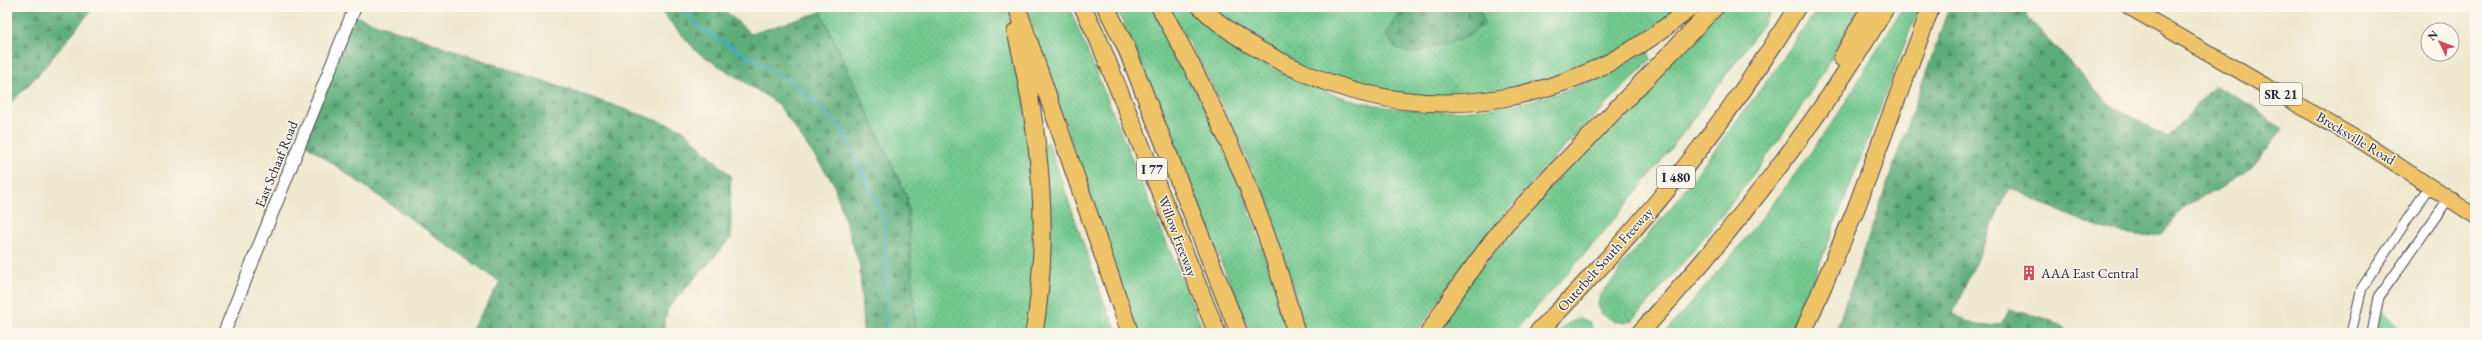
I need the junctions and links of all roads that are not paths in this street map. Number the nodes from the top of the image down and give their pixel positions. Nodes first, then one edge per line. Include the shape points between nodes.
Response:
1 (355, 7) edge
2 (1010, 7) edge
3 (1017, 7) edge
4 (1083, 7) edge
5 (1106, 7) edge
6 (1160, 7) edge
7 (1201, 7) edge
8 (1691, 7) edge
9 (1715, 7) edge
10 (1798, 7) edge
11 (1870, 7) edge
12 (1886, 7) edge
13 (1931, 7) edge
14 (2129, 7) edge
15 (2430, 185) junction
16 (2449, 198) junction
17 (1855, 210) junction
18 (2475, 216) edge
19 (1731, 229) junction
20 (224, 333) edge
21 (1034, 333) edge
22 (1130, 333) edge
23 (1217, 333) edge
24 (1239, 333) edge
25 (1296, 333) edge
26 (1429, 333) edge
27 (1537, 333) edge
28 (1640, 333) edge
29 (1802, 333) edge
30 (1816, 333) edge
31 (2351, 333) edge
32 (2372, 333) edge

1 - 20 street, East Schaaf Road
2 - 21 highway via 1028,88 1040,164 1043,238
3 - 22 highway
4 - 23 highway, Willow Freeway / I 77
5 - 24 highway, Willow Freeway / I 77 via 1126,47
6 - 25 highway via 1211,102 1259,211 1286,292
7 - 8 highway via 1237,36 1267,55 1316,79 1353,91 1394,99 1424,103 1460,103 1522,95 1573,80 1612,62 1659,32
9 - 26 highway via 1505,224 1452,296
10 - 27 highway, Outerbelt South Freeway / I 480 via 1735,99 1670,186 1609,257
11 - 19 highway via 1836,67
12 - 19 highway via 1824,104
13 - 17 highway
14 - 15 main road, Brecksville Road / SR 21 via 2331,123
15 - 16 main road, Brecksville Road / SR 21
15 - 31 street via 2362,288
16 - 18 main road, Brecksville Road / SR 21
16 - 32 street via 2379,297
17 - 29 highway
17 - 30 highway
19 - 28 highway

